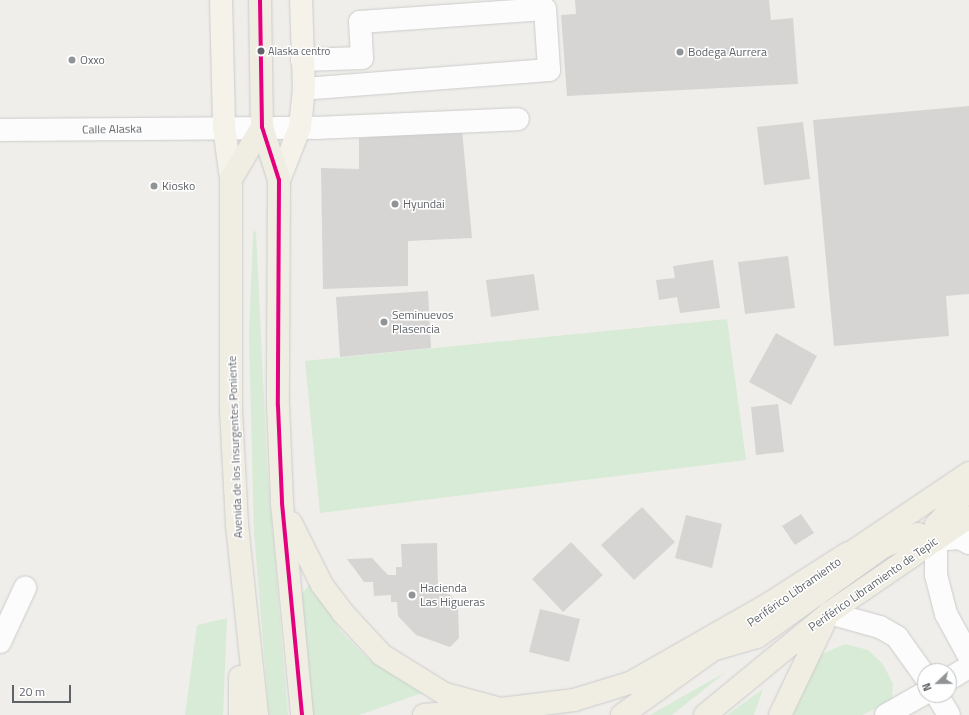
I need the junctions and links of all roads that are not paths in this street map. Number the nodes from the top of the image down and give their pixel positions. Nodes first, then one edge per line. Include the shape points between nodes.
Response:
1 (221, 0) edge
2 (260, 0) edge
3 (301, 0) edge
4 (302, 60) junction
5 (304, 89) junction
6 (518, 119) dead end
7 (224, 127) junction
8 (262, 127) junction
9 (300, 127) junction
10 (0, 130) edge
11 (230, 179) junction
12 (279, 180) junction
13 (969, 473) edge
14 (969, 489) edge
15 (282, 503) junction
16 (969, 518) edge
17 (237, 524) junction
18 (936, 540) junction
19 (969, 543) edge
20 (848, 553) junction
21 (25, 588) dead end
22 (829, 613) junction
23 (0, 642) edge
24 (712, 650) junction
25 (969, 656) edge
26 (917, 665) edge
27 (969, 667) edge
28 (957, 674) edge
29 (917, 698) edge
30 (942, 703) edge
31 (501, 709) junction
32 (240, 715) edge
33 (257, 715) edge
34 (302, 715) edge
35 (424, 715) edge
36 (622, 715) edge
37 (706, 715) edge
38 (780, 715) edge
39 (886, 715) edge
40 (949, 715) edge

1 - 7 main road, Avenida de los Insurgentes Poniente
2 - 8 highway
3 - 4 main road
4 - 5 main road
4 - 5 street via 362,58 360,22 545,9 549,70
5 - 9 main road
6 - 9 street, Calle Alaska
7 - 8 street, Calle Alaska
7 - 10 street, Calle Alaska
7 - 11 main road, Avenida de los Insurgentes Poniente
8 - 9 street, Calle Alaska
8 - 11 highway
8 - 12 highway
9 - 12 main road
11 - 17 highway, Avenida de los Insurgentes Poniente via 231,408
12 - 15 highway via 278,406
13 - 20 highway, Periférico Libramiento
14 - 18 highway via 936,525
15 - 31 highway via 307,562 322,585 343,614 382,655 445,694
15 - 34 highway
16 - 18 highway, Periférico Libramiento de Tepic
17 - 32 highway
17 - 33 highway, Avenida de los Insurgentes Poniente
18 - 19 street via 959,538
18 - 22 highway, Periférico Libramiento de Tepic
18 - 24 highway via 918,534 884,546 757,637
18 - 25 street via 936,575 946,614
20 - 24 highway, Periférico Libramiento
20 - 31 highway via 767,605 630,683 574,700
21 - 23 street
22 - 26 street via 880,627 897,637
22 - 37 highway, Periférico Libramiento de Tepic
22 - 38 highway
24 - 36 highway, Periférico Libramiento
27 - 28 street
29 - 39 street
30 - 40 street
31 - 35 highway

